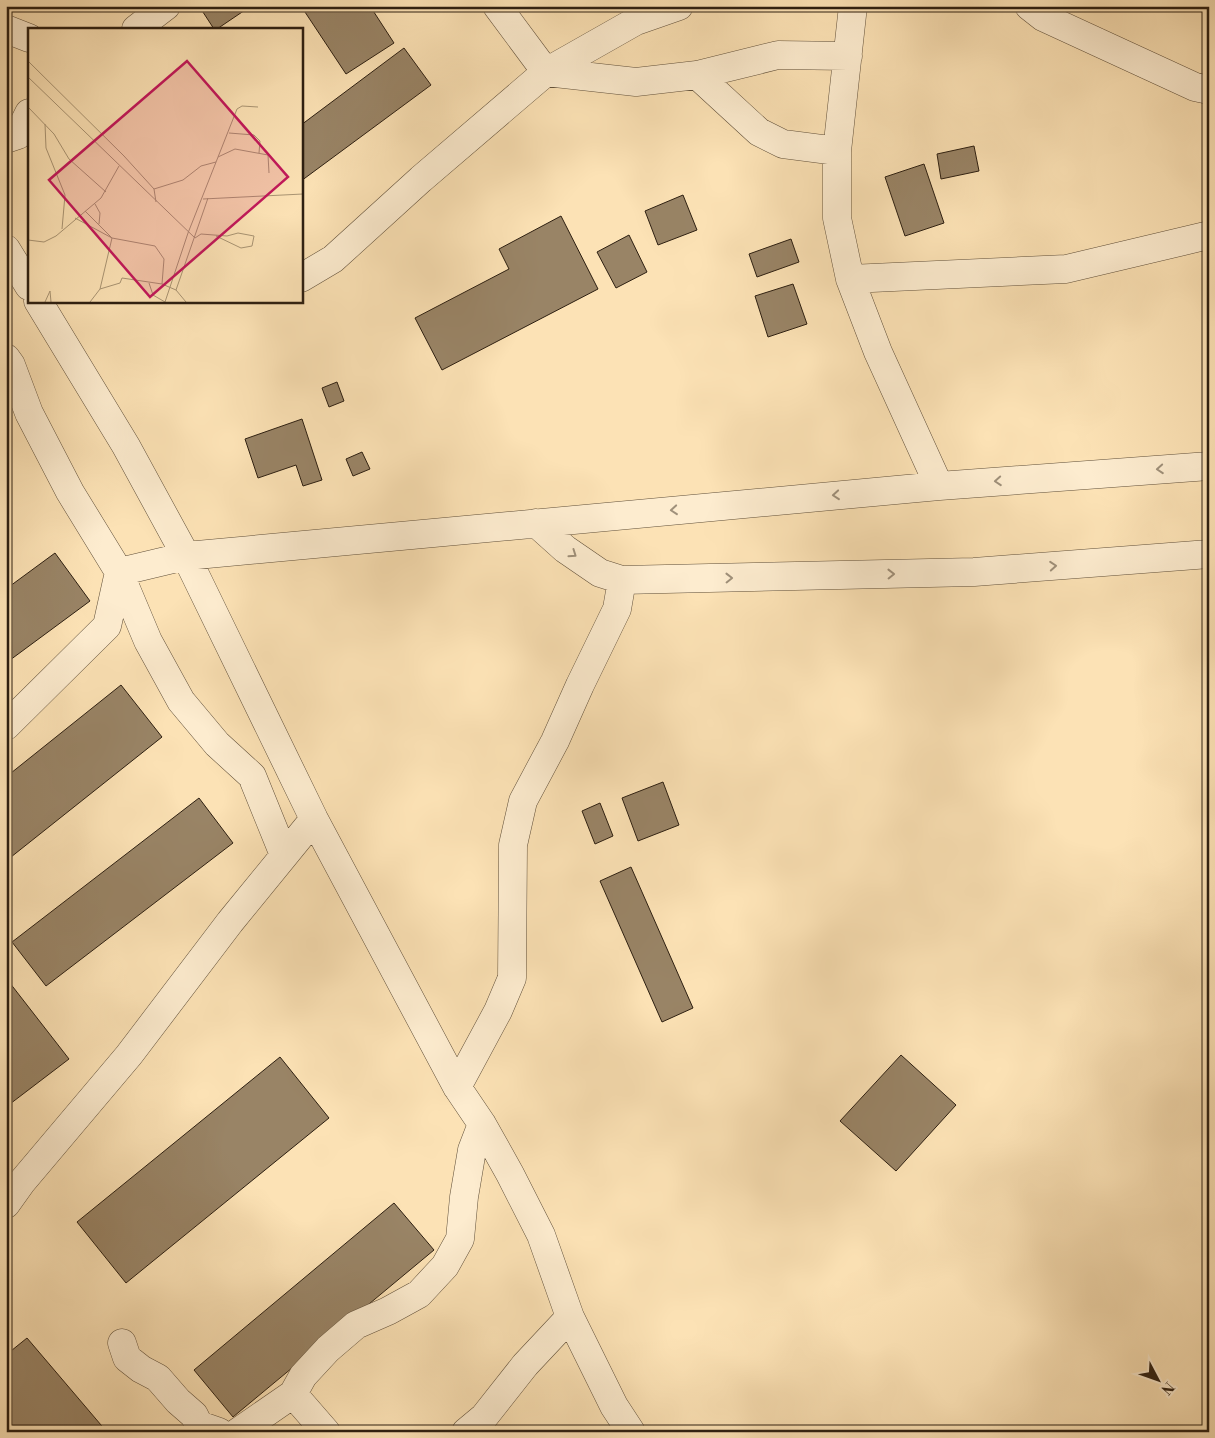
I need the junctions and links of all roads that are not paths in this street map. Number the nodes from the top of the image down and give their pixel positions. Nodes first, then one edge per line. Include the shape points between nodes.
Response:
1 (166, 6) edge
2 (497, 6) edge
3 (679, 6) edge
4 (853, 6) edge
5 (1028, 6) edge
6 (137, 28) edge
7 (6, 29) edge
8 (28, 38) edge
9 (848, 56) junction
10 (546, 72) junction
11 (697, 75) junction
12 (1209, 90) edge
13 (837, 150) junction
14 (1209, 234) edge
15 (6, 249) edge
16 (302, 277) edge
17 (850, 279) junction
18 (28, 284) edge
19 (39, 302) edge
20 (6, 358) edge
21 (1209, 466) edge
22 (939, 486) junction
23 (536, 523) junction
24 (1209, 554) edge
25 (186, 556) junction
26 (119, 572) junction
27 (622, 580) junction
28 (11, 718) edge
29 (274, 737) junction
30 (252, 776) junction
31 (314, 819) junction
32 (284, 855) junction
33 (457, 1087) junction
34 (482, 1124) junction
35 (6, 1204) edge
36 (570, 1317) junction
37 (122, 1343) dead end
38 (294, 1394) junction
39 (219, 1432) edge
40 (238, 1432) edge
41 (326, 1432) edge
42 (466, 1432) edge
43 (631, 1432) edge

1 - 6 street
2 - 10 street
3 - 10 street via 636,21
4 - 9 street
5 - 12 street via 1043,17 1195,87
7 - 8 street
9 - 11 street via 778,55
9 - 13 street
10 - 11 street via 636,82
10 - 16 street via 333,259
11 - 13 street via 759,132 783,144
13 - 17 street via 837,218
14 - 17 street via 1066,269
15 - 18 street
17 - 22 street via 878,352
19 - 25 street via 126,446
20 - 26 street via 29,414 70,492
21 -> 22 street
22 -> 23 street
23 - 25 street
23 -> 27 street via 565,549 600,573
27 -> 24 street via 974,572
25 - 26 street
25 - 29 street
26 - 28 street via 107,626
26 - 30 street via 148,641 181,701 217,744
27 - 33 street via 617,609 523,800 513,845 512,978
29 - 30 street
29 - 31 street
30 - 32 street
31 - 32 street
31 - 33 street
32 - 35 street via 129,1055 20,1183
33 - 34 street
34 - 36 street via 541,1235
34 - 38 street via 472,1150 460,1239 445,1266 419,1294 356,1325 303,1376
36 - 42 street via 524,1365 484,1417
36 - 43 street via 614,1406
37 - 39 street via 127,1358 158,1378 194,1415 199,1425
38 - 40 street
38 - 41 street

